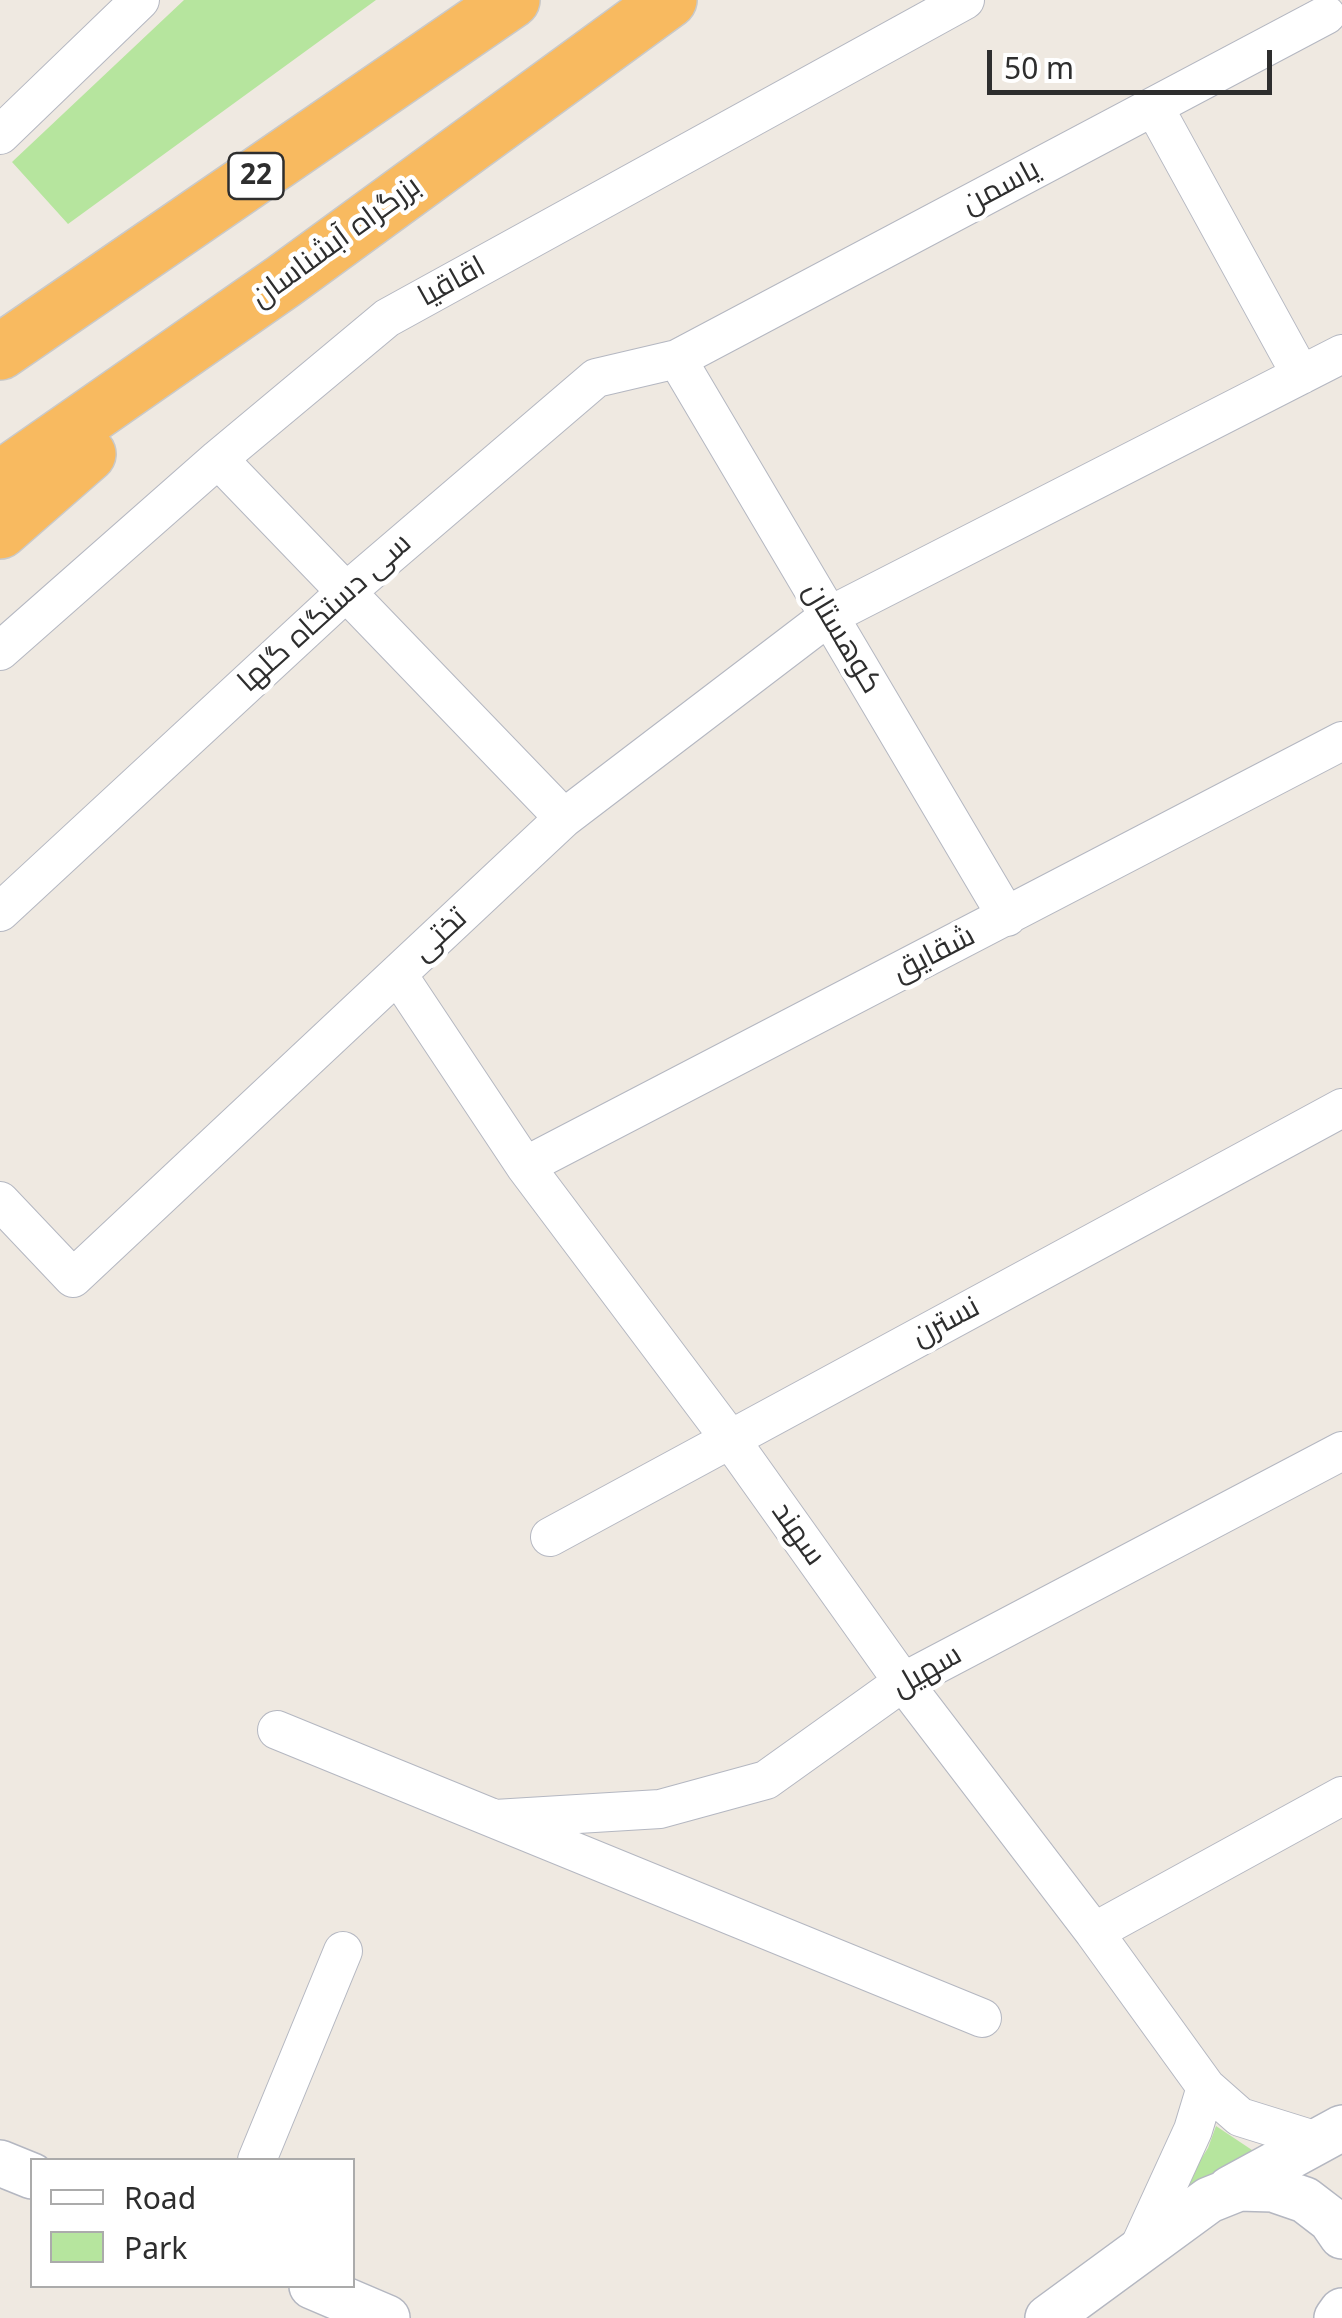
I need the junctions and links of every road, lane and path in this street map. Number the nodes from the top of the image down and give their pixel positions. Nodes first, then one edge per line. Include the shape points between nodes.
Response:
1 (140, 0) edge
2 (512, 0) edge
3 (669, 0) edge
4 (965, 0) edge
5 (1326, 19) edge
6 (1154, 107) junction
7 (0, 134) edge
8 (284, 281) junction
9 (0, 352) edge
10 (1342, 354) edge
11 (677, 360) junction
12 (1301, 375) junction
13 (218, 459) junction
14 (0, 479) edge
15 (0, 531) edge
16 (346, 592) junction
17 (828, 616) junction
18 (0, 651) edge
19 (1342, 741) edge
20 (564, 818) junction
21 (0, 912) edge
22 (1006, 916) junction
23 (398, 974) junction
24 (1342, 1108) edge
25 (525, 1166) junction
26 (0, 1201) edge
27 (730, 1439) junction
28 (1342, 1451) edge
29 (550, 1537) dead end
30 (903, 1682) junction
31 (277, 1730) dead end
32 (1342, 1796) edge
33 (495, 1819) junction
34 (1094, 1932) junction
35 (342, 1951) dead end
36 (982, 2018) dead end
37 (1206, 2087) junction
38 (1330, 2134) edge
39 (258, 2158) edge
40 (0, 2164) edge
41 (30, 2175) edge
42 (1209, 2200) junction
43 (1340, 2227) edge
44 (1138, 2250) junction
45 (317, 2288) edge
46 (1342, 2311) edge
47 (387, 2318) edge
48 (1048, 2318) edge
49 (1338, 2318) edge

1 - 7 street
2 - 9 highway, 22
3 - 8 highway, بزرگراه آبشناسان
4 - 13 street, اقاقیا via 387,318
5 - 6 street, یاسمن
6 - 11 street, یاسمن
6 - 12 street
8 - 14 highway, بزرگراه آبشناسان
8 - 15 highway
10 - 12 street, تختی
11 - 16 street, سی دستگاه گلها via 596,378
11 - 17 street, کوهستان
12 - 17 street, تختی
13 - 16 street
13 - 18 street, اقاقیا
16 - 20 street
16 - 21 street, سی دستگاه گلها
17 - 20 street, تختی
17 - 22 street, کوهستان
19 - 22 street, شقایق
20 - 23 street, تختی
22 - 25 street, شقایق
23 - 25 street, سهند
23 - 26 street, تختی via 74,1278
24 - 27 street, نسترن
25 - 27 street, سهند
27 - 29 street, نسترن
27 - 30 street, سهند
28 - 30 street, سهیل
30 - 33 street, سهیل via 766,1780 660,1809
30 - 34 street, سهند
31 - 33 street
32 - 34 street
33 - 36 street
34 - 37 street, سهند
35 - 39 street
37 - 38 street, سهند via 1240,2117
37 - 44 street via 1194,2130
38 - 42 street
40 - 41 street
42 - 43 street via 1239,2188 1273,2189 1304,2200
42 - 44 street
44 - 48 street
45 - 47 street
46 - 49 street

